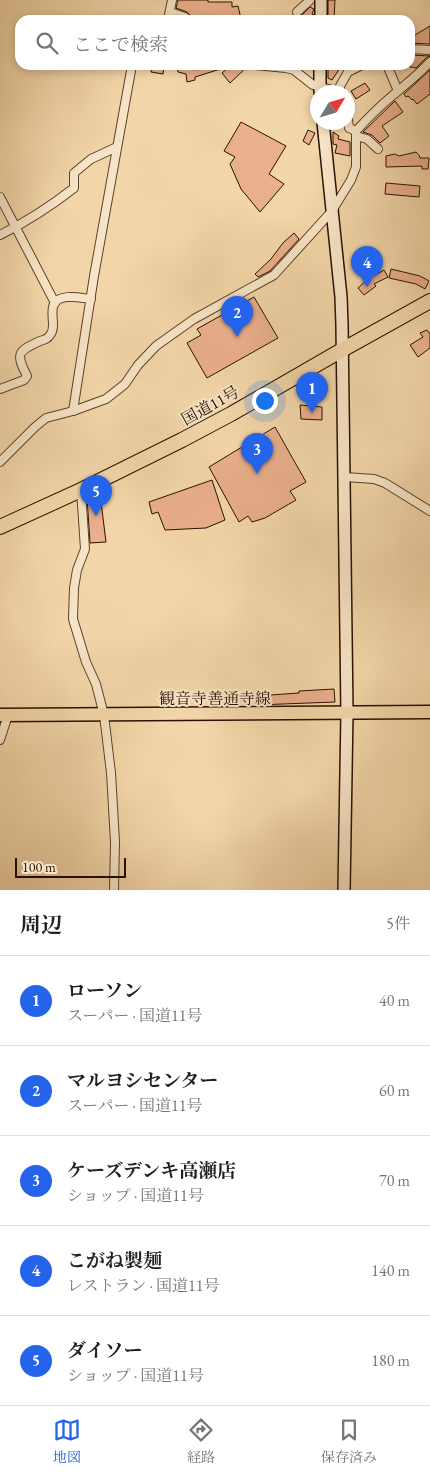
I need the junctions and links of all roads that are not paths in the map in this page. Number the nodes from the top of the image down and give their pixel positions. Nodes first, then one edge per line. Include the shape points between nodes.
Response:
1 (172, 0) edge
2 (310, 0) edge
3 (321, 0) edge
4 (297, 12) dead end
5 (169, 15) edge
6 (321, 15) edge
7 (415, 50) edge
8 (430, 50) edge
9 (430, 62) edge
10 (131, 70) edge
11 (294, 70) edge
12 (320, 70) edge
13 (352, 70) edge
14 (389, 70) edge
15 (313, 85) edge
16 (320, 85) edge
17 (341, 85) edge
18 (398, 91) junction
19 (324, 130) edge
20 (351, 130) edge
21 (356, 134) junction
22 (117, 147) junction
23 (378, 150) dead end
24 (0, 197) edge
25 (332, 211) junction
26 (16, 227) junction
27 (0, 235) edge
28 (91, 299) junction
29 (430, 301) edge
30 (55, 303) junction
31 (342, 350) junction
32 (0, 389) edge
33 (73, 411) junction
34 (0, 462) edge
35 (345, 477) junction
36 (81, 490) junction
37 (430, 511) edge
38 (0, 527) edge
39 (430, 712) edge
40 (347, 713) junction
41 (4, 715) edge
42 (104, 715) junction
43 (0, 740) edge
44 (114, 890) edge
45 (344, 890) edge

1 - 5 street
2 - 4 street
3 - 6 street
7 - 8 street
9 - 18 street
10 - 22 street
11 - 15 street
12 - 16 street
13 - 17 street
14 - 18 street
18 - 21 street via 374,111
19 - 25 street
20 - 21 street
21 - 23 street
21 - 25 street via 356,167
22 - 26 street via 91,159 74,173 74,188
22 - 28 street
24 - 26 street
25 - 31 street via 341,297
25 - 33 street via 274,275 194,319 156,346 138,364 125,384 106,399
26 - 27 street
26 - 30 street
28 - 30 street via 63,298
28 - 33 street
29 - 31 highway, 国道11号
30 - 32 street via 51,335 20,354 26,378
31 - 35 street
31 - 36 highway, 国道11号 via 231,414
33 - 34 street via 46,418
35 - 37 street via 385,483
35 - 40 street
36 - 38 highway, 国道11号
36 - 42 street via 84,548 74,588 73,619
39 - 40 main road, 観音寺善通寺線
40 - 42 main road, 観音寺善通寺線
40 - 45 street
41 - 42 main road, 観音寺善通寺線
41 - 43 street
42 - 44 street via 115,842

